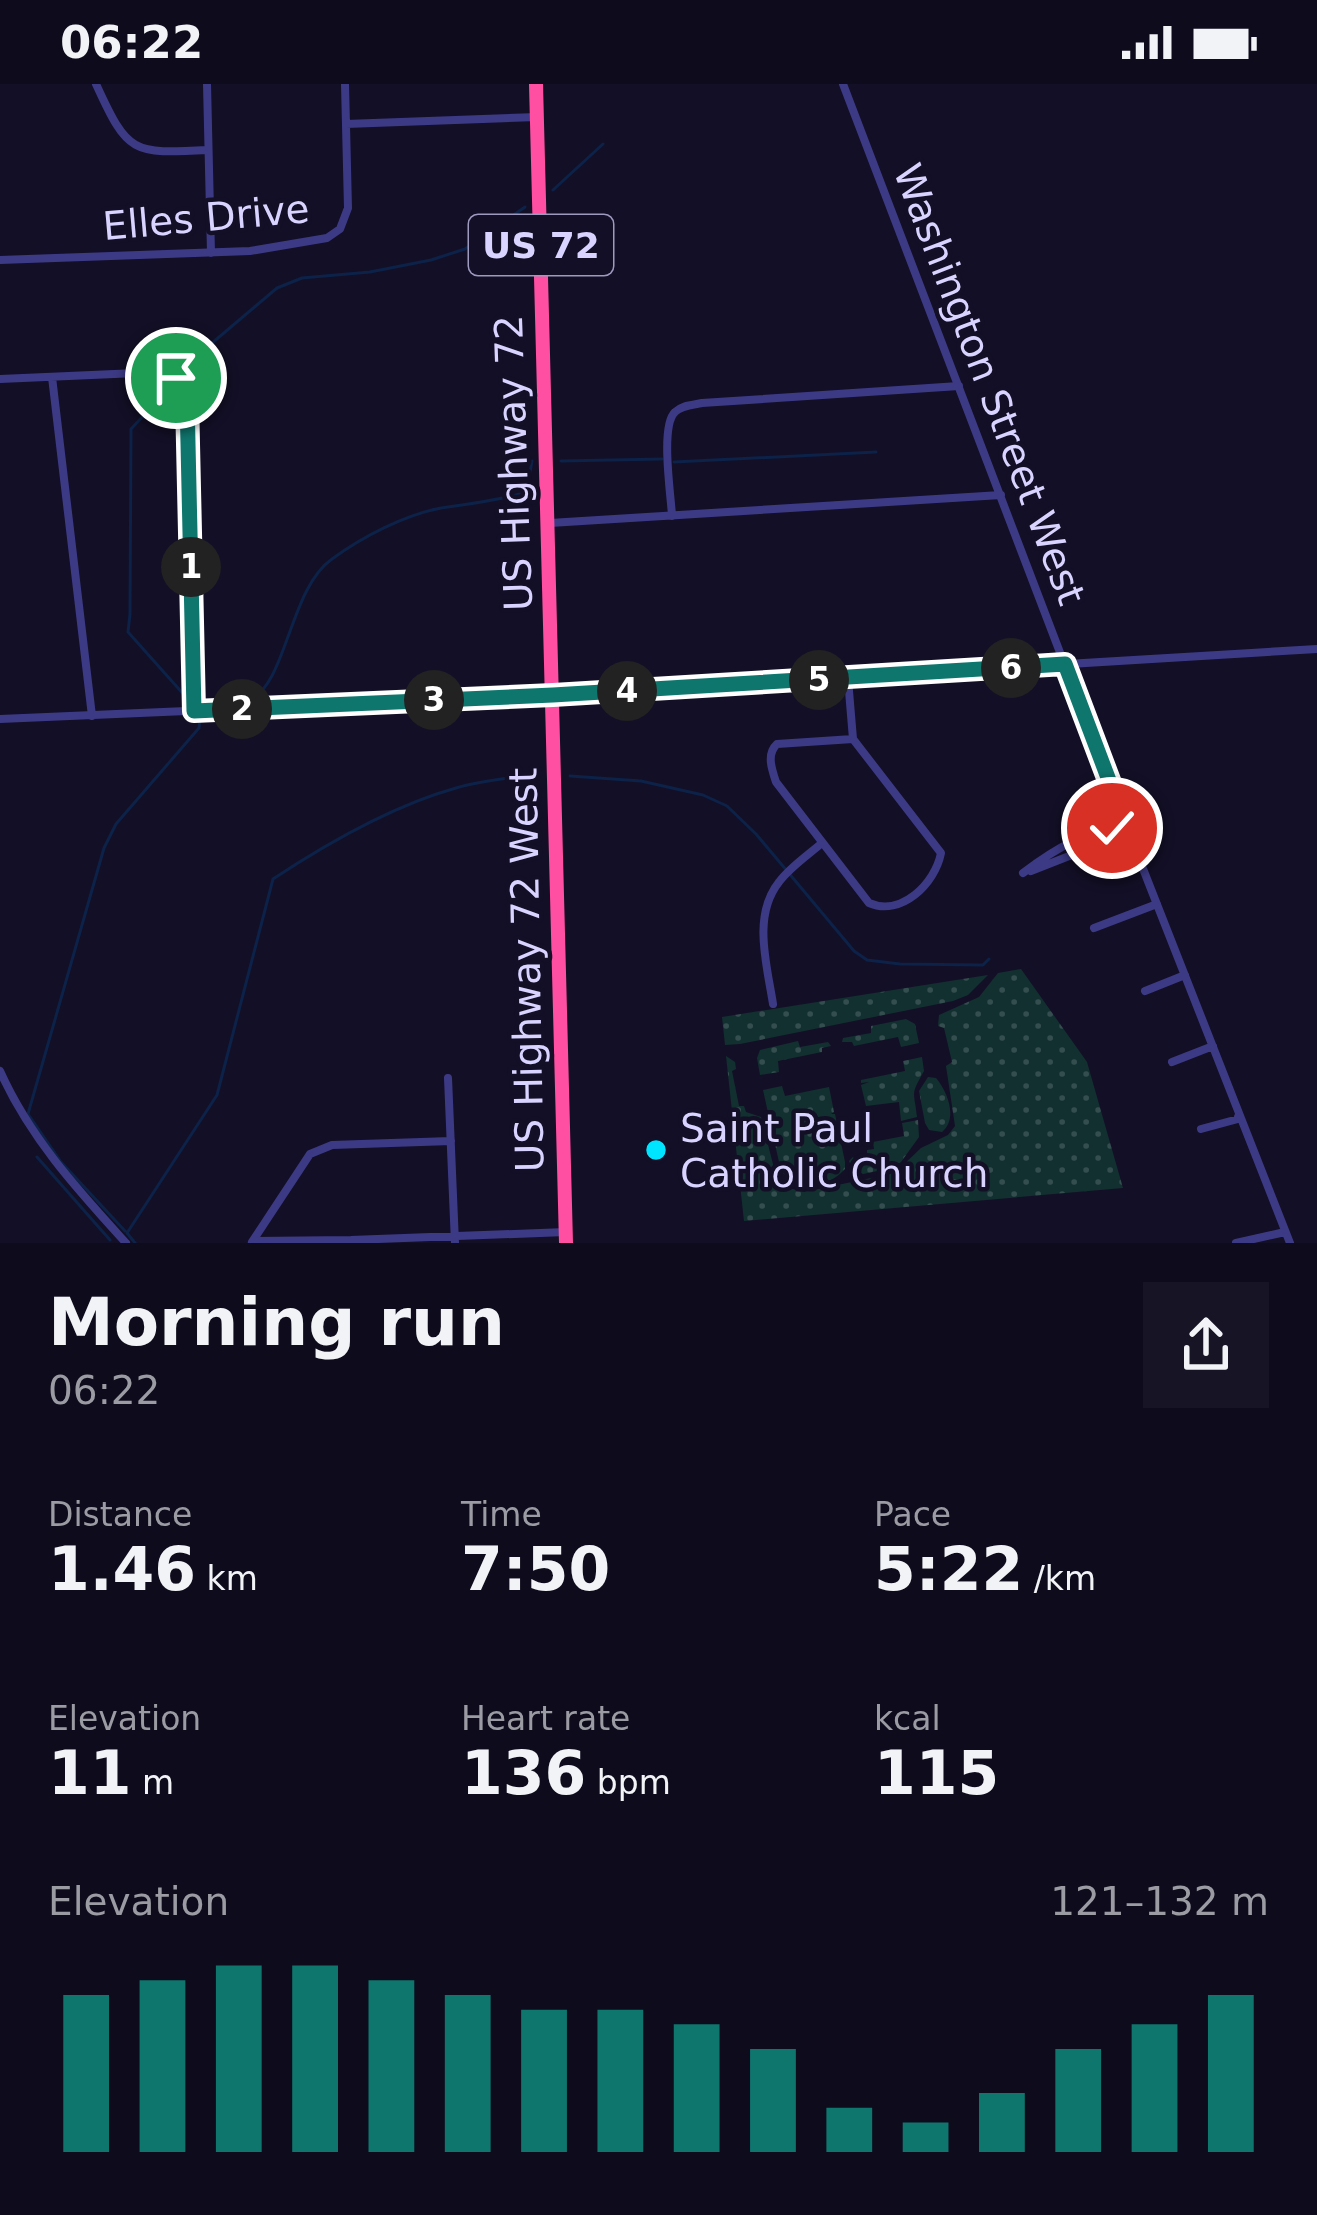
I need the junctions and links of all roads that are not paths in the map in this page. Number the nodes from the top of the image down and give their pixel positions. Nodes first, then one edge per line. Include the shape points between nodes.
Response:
1 (96, 84) edge
2 (207, 84) edge
3 (345, 84) edge
4 (536, 84) edge
5 (843, 84) edge
6 (537, 117) junction
7 (346, 124) junction
8 (208, 150) junction
9 (211, 253) junction
10 (0, 260) edge
11 (52, 377) junction
12 (0, 379) edge
13 (959, 386) junction
14 (1001, 495) junction
15 (672, 516) junction
16 (548, 524) junction
17 (1317, 650) edge
18 (1065, 664) junction
19 (848, 679) junction
20 (553, 695) junction
21 (194, 711) junction
22 (92, 716) junction
23 (0, 719) edge
24 (853, 739) junction
25 (1127, 828) junction
26 (822, 842) junction
27 (1157, 904) junction
28 (1094, 928) dead end
29 (1186, 975) junction
30 (1144, 991) dead end
31 (772, 1004) dead end
32 (1213, 1046) junction
33 (1172, 1062) dead end
34 (0, 1071) edge
35 (448, 1078) dead end
36 (1239, 1113) junction
37 (1201, 1129) dead end
38 (452, 1141) junction
39 (1286, 1232) junction
40 (566, 1238) edge
41 (455, 1239) edge
42 (252, 1242) edge
43 (351, 1242) edge
44 (126, 1243) edge
45 (1236, 1243) edge
46 (1290, 1243) edge

1 - 8 street via 114,124 136,146
2 - 8 street
3 - 7 street, Elles Drive
4 - 6 highway, US Highway 72 / US 72
5 - 13 street, Washington Street West
6 - 7 street
6 - 16 highway, US Highway 72 / US 72
7 - 9 street, Elles Drive via 348,208 340,229 289,246
8 - 9 street
9 - 10 street, Elles Drive
11 - 12 street
11 - 21 street via 160,372 182,384
11 - 22 street
13 - 14 street, Washington Street West
13 - 15 street via 680,408 668,429
14 - 15 street
14 - 18 street, Washington Street West
15 - 16 street
16 - 20 highway, US Highway 72 / US 72
17 - 18 street
18 - 19 street
18 - 25 street, Washington Street West
19 - 20 street
19 - 24 street
20 - 21 street
20 - 40 highway, US Highway 72 West / US 72
21 - 22 street
22 - 23 street
24 - 26 street via 772,748 776,782
24 - 26 street via 941,857 911,899 884,908 869,903
25 - 25 street via 1076,841 1023,873 1115,838
25 - 27 street, Washington Street West
26 - 31 street via 770,894 764,918
27 - 28 street
27 - 29 street, Washington Street West
29 - 30 street
29 - 32 street, Washington Street West
32 - 33 street
32 - 36 street, Washington Street West
34 - 44 street via 57,1165
35 - 38 street
36 - 37 street via 1238,1120
36 - 39 street, Washington Street West
38 - 41 street
38 - 42 street via 316,1149
39 - 45 street
39 - 46 street, Washington Street West
40 - 41 street
41 - 43 street
42 - 43 street

